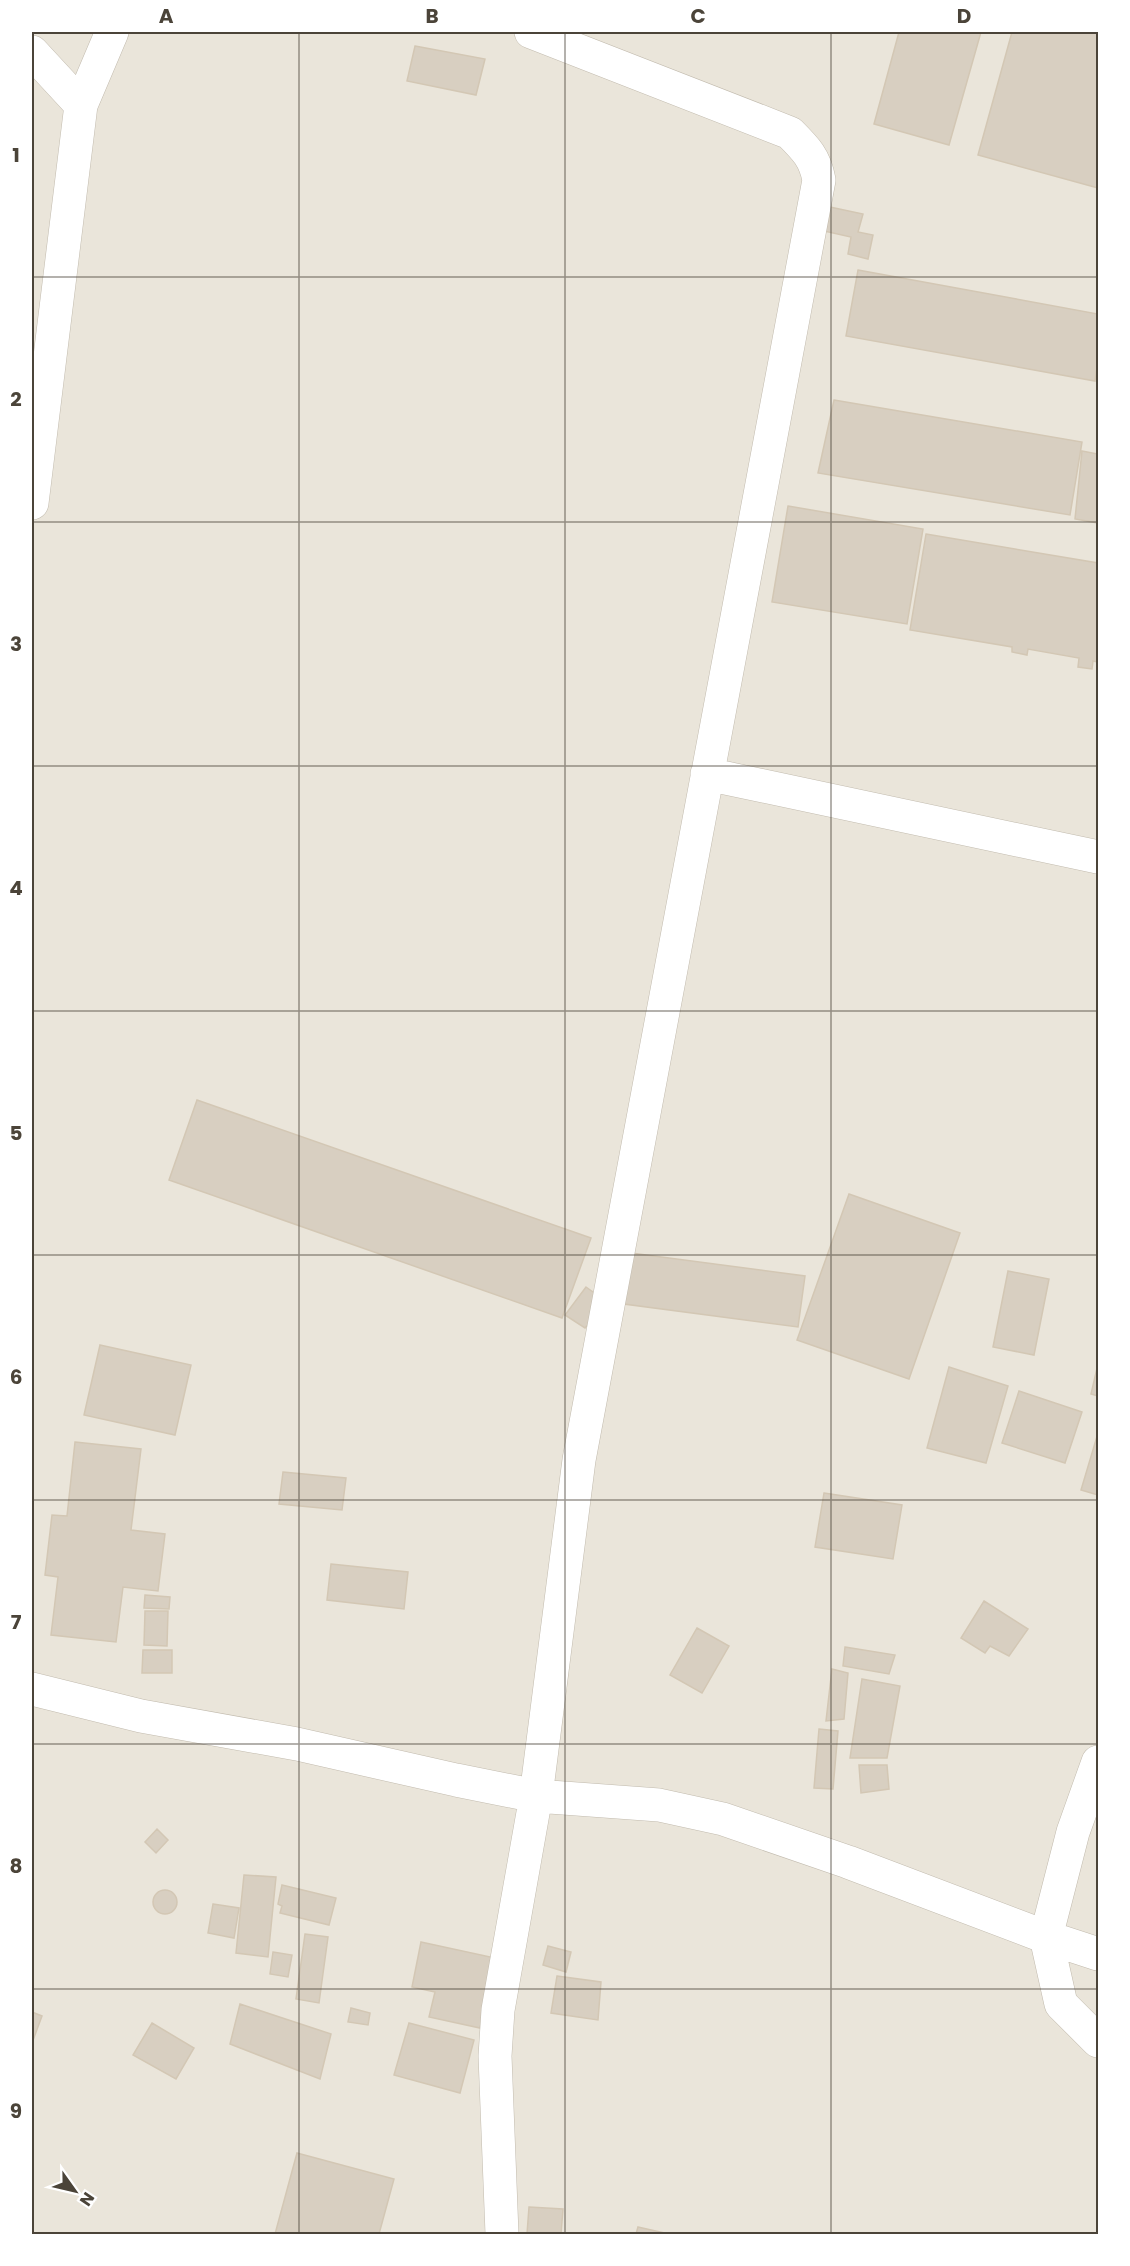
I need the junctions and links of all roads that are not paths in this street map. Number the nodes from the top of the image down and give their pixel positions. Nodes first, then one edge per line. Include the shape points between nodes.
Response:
1 (112, 32) edge
2 (531, 32) edge
3 (32, 52) edge
4 (81, 105) junction
5 (32, 503) edge
6 (706, 774) junction
7 (1098, 857) edge
8 (32, 1689) edge
9 (1098, 1762) edge
10 (536, 1796) junction
11 (1046, 1937) junction
12 (1098, 1954) edge
13 (1098, 2041) edge
14 (502, 2235) edge

1 - 4 street
2 - 6 street via 789,133 816,163 819,180
3 - 4 street
4 - 5 street
6 - 7 street
6 - 10 street via 579,1460
8 - 10 street via 141,1716 297,1744
9 - 11 street via 1073,1832
10 - 11 street via 659,1805 723,1819
10 - 14 street via 498,2010 495,2056
11 - 12 street
11 - 13 street via 1061,2004

